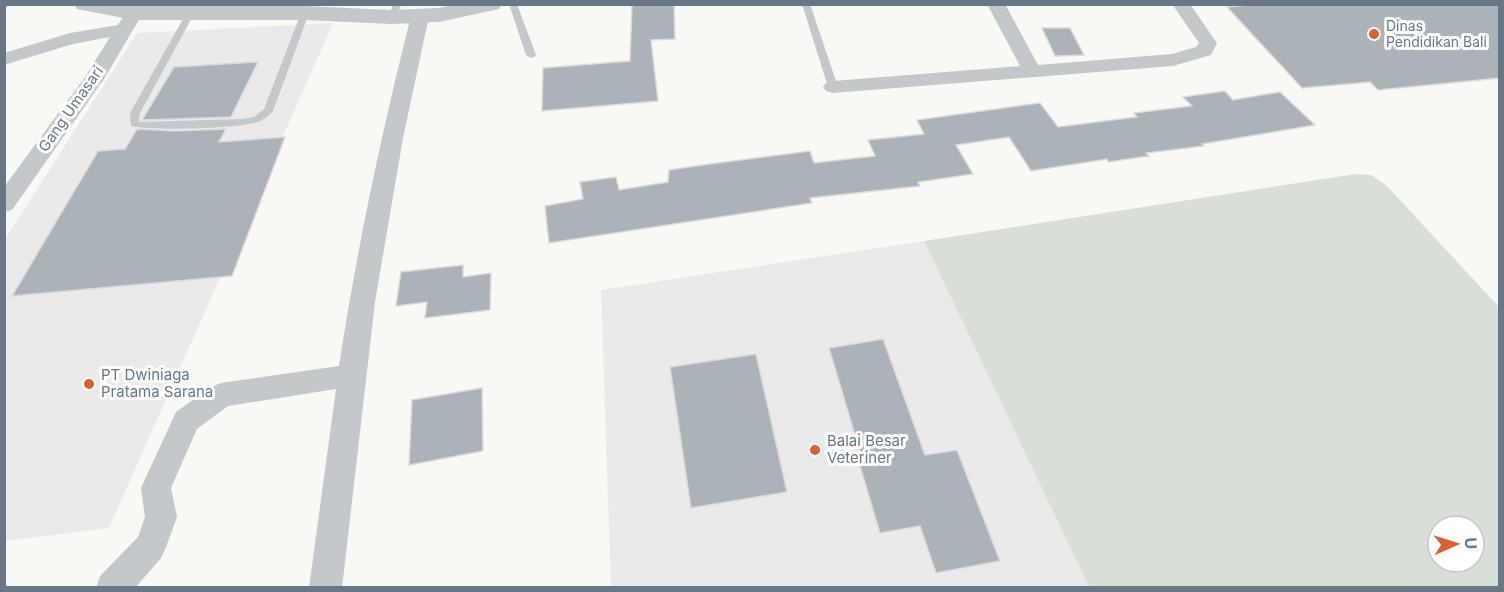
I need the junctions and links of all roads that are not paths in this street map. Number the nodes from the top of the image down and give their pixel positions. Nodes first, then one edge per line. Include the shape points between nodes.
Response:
1 (8, 4) edge
2 (85, 4) edge
3 (491, 4) edge
4 (513, 4) edge
5 (806, 4) edge
6 (996, 4) edge
7 (1181, 4) edge
8 (4, 7) edge
9 (184, 11) edge
10 (418, 11) edge
11 (305, 13) junction
12 (129, 21) junction
13 (531, 55) dead end
14 (4, 59) edge
15 (1032, 71) junction
16 (833, 87) joint
17 (4, 204) edge
18 (352, 375) junction
19 (112, 588) edge
20 (325, 588) edge

1 - 8 lane
2 - 12 street
3 - 10 street
4 - 13 lane
5 - 16 lane
6 - 15 street
7 - 15 street via 1208,43 1204,51 1173,60
9 - 11 street
9 - 11 lane via 135,113 134,124 257,119 268,111
9 - 12 street
10 - 11 street
10 - 18 street
12 - 14 street
12 - 17 street, Gang Umasari via 94,79
15 - 16 street
18 - 19 street via 221,395 186,421 156,488 161,517 150,547
18 - 20 street

